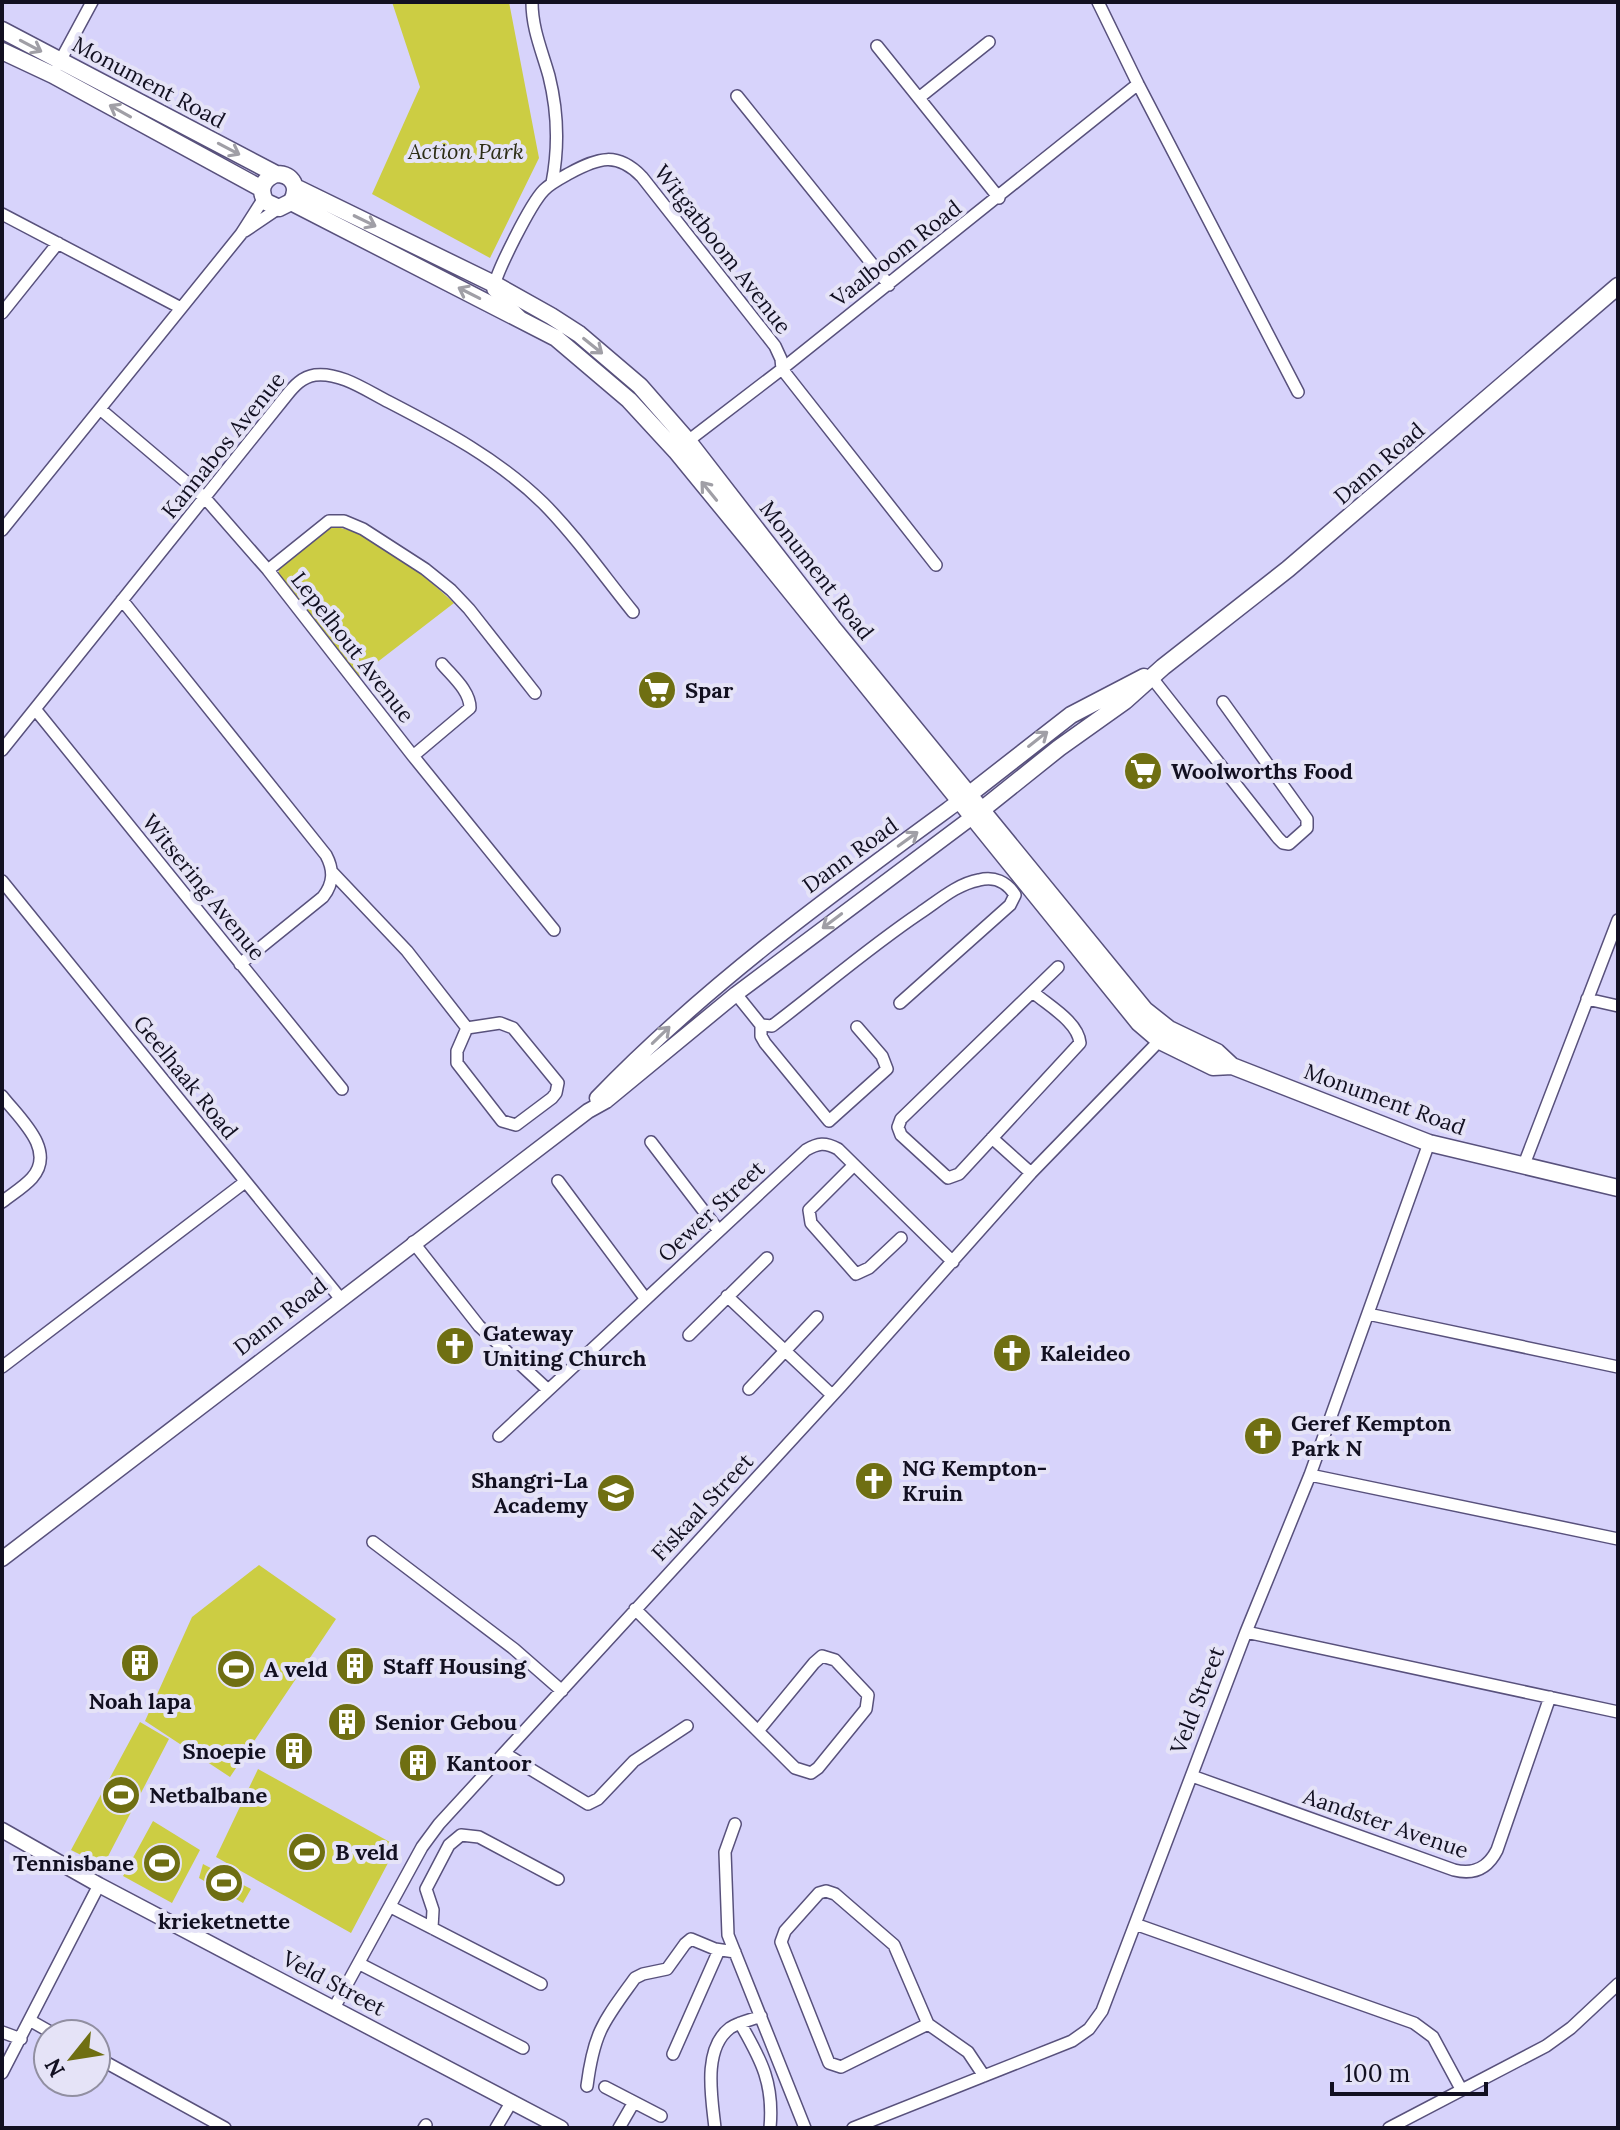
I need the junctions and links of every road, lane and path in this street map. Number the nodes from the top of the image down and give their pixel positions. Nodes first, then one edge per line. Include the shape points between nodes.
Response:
1 (92, 2) edge
2 (532, 2) edge
3 (1098, 2) edge
4 (2, 30) edge
5 (989, 42) dead end
6 (877, 46) dead end
7 (2, 51) edge
8 (57, 68) junction
9 (1138, 84) junction
10 (737, 96) dead end
11 (920, 97) junction
12 (276, 174) junction
13 (552, 183) junction
14 (263, 194) junction
15 (999, 198) junction
16 (289, 199) junction
17 (2, 214) edge
18 (241, 234) junction
19 (58, 243) junction
20 (494, 284) junction
21 (889, 285) junction
22 (1618, 286) edge
23 (181, 308) junction
24 (2, 313) edge
25 (525, 322) junction
26 (618, 366) junction
27 (782, 369) junction
28 (1298, 392) dead end
29 (636, 407) junction
30 (100, 409) junction
31 (682, 446) junction
32 (205, 498) junction
33 (2, 530) edge
34 (936, 565) dead end
35 (268, 570) junction
36 (122, 600) junction
37 (633, 612) dead end
38 (442, 664) dead end
39 (1158, 672) junction
40 (535, 693) dead end
41 (1223, 702) dead end
42 (35, 709) junction
43 (2, 750) edge
44 (413, 756) junction
45 (963, 799) junction
46 (976, 814) junction
47 (333, 873) junction
48 (2, 881) edge
49 (1618, 920) edge
50 (554, 930) dead end
51 (240, 964) junction
52 (1058, 967) dead end
53 (1034, 993) junction
54 (736, 994) junction
55 (1587, 999) junction
56 (900, 1003) dead end
57 (1618, 1006) edge
58 (761, 1025) junction
59 (857, 1027) dead end
60 (467, 1028) junction
61 (1160, 1032) junction
62 (342, 1089) dead end
63 (2, 1096) edge
64 (588, 1111) junction
65 (992, 1138) junction
66 (651, 1142) dead end
67 (1429, 1143) junction
68 (854, 1165) junction
69 (1523, 1167) junction
70 (1031, 1173) junction
71 (558, 1181) dead end
72 (245, 1182) junction
73 (1618, 1188) edge
74 (2, 1202) edge
75 (719, 1231) junction
76 (901, 1238) dead end
77 (413, 1242) junction
78 (767, 1258) dead end
79 (953, 1262) junction
80 (727, 1296) junction
81 (340, 1298) junction
82 (645, 1298) junction
83 (1368, 1314) junction
84 (817, 1317) dead end
85 (689, 1335) dead end
86 (785, 1352) junction
87 (2, 1367) edge
88 (1618, 1367) edge
89 (547, 1389) junction
90 (749, 1389) dead end
91 (832, 1395) junction
92 (499, 1436) dead end
93 (1310, 1475) junction
94 (1618, 1539) edge
95 (373, 1542) dead end
96 (2, 1559) edge
97 (635, 1609) junction
98 (1246, 1632) junction
99 (562, 1691) junction
100 (1550, 1697) junction
101 (1618, 1712) edge
102 (687, 1726) dead end
103 (758, 1731) junction
104 (504, 1753) junction
105 (1192, 1776) junction
106 (735, 1824) dead end
107 (2, 1830) edge
108 (558, 1879) dead end
109 (99, 1885) junction
110 (391, 1907) junction
111 (1135, 1924) junction
112 (432, 1928) junction
113 (719, 1950) junction
114 (735, 1952) junction
115 (360, 1964) junction
116 (541, 1984) dead end
117 (1617, 1988) edge
118 (334, 2008) junction
119 (761, 2016) junction
120 (31, 2021) joint
121 (740, 2023) junction
122 (928, 2024) junction
123 (2, 2032) edge
124 (21, 2039) junction
125 (523, 2048) dead end
126 (673, 2054) dead end
127 (112, 2066) edge
128 (2, 2073) edge
129 (984, 2076) junction
130 (587, 2086) dead end
131 (605, 2087) dead end
132 (1461, 2089) junction
133 (512, 2101) junction
134 (634, 2102) junction
135 (661, 2116) dead end
136 (875, 2124) edge
137 (225, 2128) edge
138 (496, 2128) edge
139 (561, 2128) edge
140 (619, 2128) edge
141 (715, 2128) edge
142 (770, 2128) edge
143 (805, 2128) edge
144 (853, 2128) edge
145 (1389, 2128) edge

1 - 8 street
2 - 13 street via 556,117
3 - 9 street
4 -> 8 main road, Monument Road
5 - 11 street
6 - 11 street
7 - 8 main road, Monument Road
8 -> 12 main road, Monument Road
14 -> 8 main road, Monument Road
9 - 15 street, Vaalboom Road
9 - 28 street
10 - 21 street
11 - 15 street
12 - 14 main road via 264,182
12 - 16 main road via 287,176
13 - 20 street via 537,200
13 - 27 street, Witgatboom Avenue via 602,160 619,160 634,169 775,346
14 - 16 main road via 270,205
14 - 18 street
15 - 21 street, Vaalboom Road
16 - 18 street
16 -> 20 main road, Monument Road
25 -> 16 main road, Monument Road
17 - 19 street
18 - 23 street
19 - 23 street
19 - 24 street
20 - 25 street via 494,293
20 -> 26 main road, Monument Road via 564,324
21 - 27 street, Vaalboom Road
22 - 39 main road, Dann Road via 1367,503
23 - 30 street
25 - 29 main road, Monument Road via 565,345
26 - 29 main road via 640,399
26 - 31 main road, Monument Road
27 - 31 street, Vaalboom Road
27 - 34 street, Witgatboom Avenue
29 - 31 main road, Monument Road
30 - 32 street, Lepelhout Avenue
30 - 33 street
31 - 45 main road, Monument Road
32 - 35 street, Lepelhout Avenue
32 - 36 street, Kannabos Avenue
32 - 37 street, Kannabos Avenue via 296,385 308,377 334,376 454,436 504,469 565,526
35 - 40 street via 329,521 363,529 451,590
35 - 44 street, Lepelhout Avenue
36 - 42 street, Kannabos Avenue
36 - 47 street via 326,855
38 - 44 street via 466,693 470,708
39 - 41 street via 1278,838 1289,844 1307,828 1307,819
45 -> 39 main road, Dann Road via 1071,715
39 - 46 main road, Dann Road
42 - 43 street, Kannabos Avenue
42 - 51 street, Witsering Avenue
44 - 50 street, Lepelhout Avenue
45 - 46 main road, Monument Road
64 -> 45 street, Dann Road via 670,1026 833,893
46 -> 54 street, Dann Road
46 - 61 main road, Monument Road via 1102,980
47 - 51 street via 323,897
47 - 60 street via 407,951
48 - 72 street, Geelhaak Road
49 - 55 street
51 - 62 street, Witsering Avenue
52 - 53 street
53 - 65 street via 1072,1025 1080,1043
53 - 65 street via 898,1127 950,1179
54 - 58 street
54 - 64 street, Dann Road
55 - 57 street
55 - 69 street
56 - 58 street via 1010,905 1015,898 1011,889 988,878 951,891 772,1026
58 - 59 street via 765,1043 829,1121 887,1069
60 - 60 street via 500,1023 513,1028 555,1078 556,1093 521,1123 502,1121 457,1063
61 - 67 main road, Monument Road via 1213,1067 1232,1066
61 - 70 street, Fiskaal Street via 1138,1062
63 - 74 street via 36,1140 41,1157 32,1178
64 - 77 street, Dann Road
65 - 70 street
66 - 75 street
67 - 69 main road, Monument Road
67 - 83 street, Veld Street
68 - 75 street, Oewer Street via 838,1149 817,1144
68 - 76 street via 809,1210 811,1223 856,1274
68 - 79 street, Oewer Street
69 - 73 main road, Monument Road
70 - 79 street, Fiskaal Street
71 - 82 street
72 - 81 street, Geelhaak Road
72 - 87 street
75 - 82 street, Oewer Street
77 - 81 street, Dann Road
77 - 89 street via 479,1326
78 - 80 street
79 - 91 street, Fiskaal Street
80 - 85 street
80 - 86 street
81 - 96 street, Dann Road
82 - 89 street, Oewer Street
83 - 88 street
83 - 93 street, Veld Street
84 - 86 street
86 - 90 street
86 - 91 street
89 - 92 street, Oewer Street
91 - 97 street, Fiskaal Street
93 - 94 street
93 - 98 street, Veld Street
95 - 99 street
97 - 99 street, Fiskaal Street
97 - 103 street
98 - 100 street
98 - 105 street, Veld Street
99 - 104 street, Fiskaal Street
100 - 101 street
100 - 105 street, Aandster Avenue via 1497,1850 1490,1862 1471,1873
102 - 104 street via 634,1761 588,1804
103 - 103 street via 795,1768 811,1773 866,1709 868,1695 835,1660 822,1656
104 - 110 street, Fiskaal Street via 427,1839
105 - 111 street, Veld Street
106 - 114 street via 725,1857 728,1932
107 - 109 street, Veld Street
108 - 112 street via 479,1837 461,1835 449,1845 426,1889
109 - 118 street, Veld Street
109 - 120 street
110 - 112 street
110 - 115 street, Fiskaal Street
111 - 129 street, Veld Street via 1102,2011 1089,2029 1072,2041
111 - 132 street via 1414,2023 1433,2037
112 - 116 street
113 - 114 street
113 - 126 street
113 - 130 street via 691,1939 667,1969 635,1978 597,2033
114 - 119 street
115 - 118 street, Fiskaal Street
115 - 125 street
117 - 132 street via 1546,2046
118 - 133 street, Veld Street
119 - 121 street
119 - 143 street
120 - 124 street
121 - 141 street via 723,2035 713,2061
121 - 142 street via 769,2081
122 - 122 street via 894,1945 835,1894 815,1896 781,1942 829,2063 841,2067
122 - 129 street via 968,2052
123 - 124 street
124 - 128 street
127 - 137 street
129 - 136 street, Veld Street
131 - 134 street
132 - 145 street
133 - 138 street
133 - 139 street, Veld Street
134 - 135 street
134 - 140 street
136 - 144 street, Veld Street

